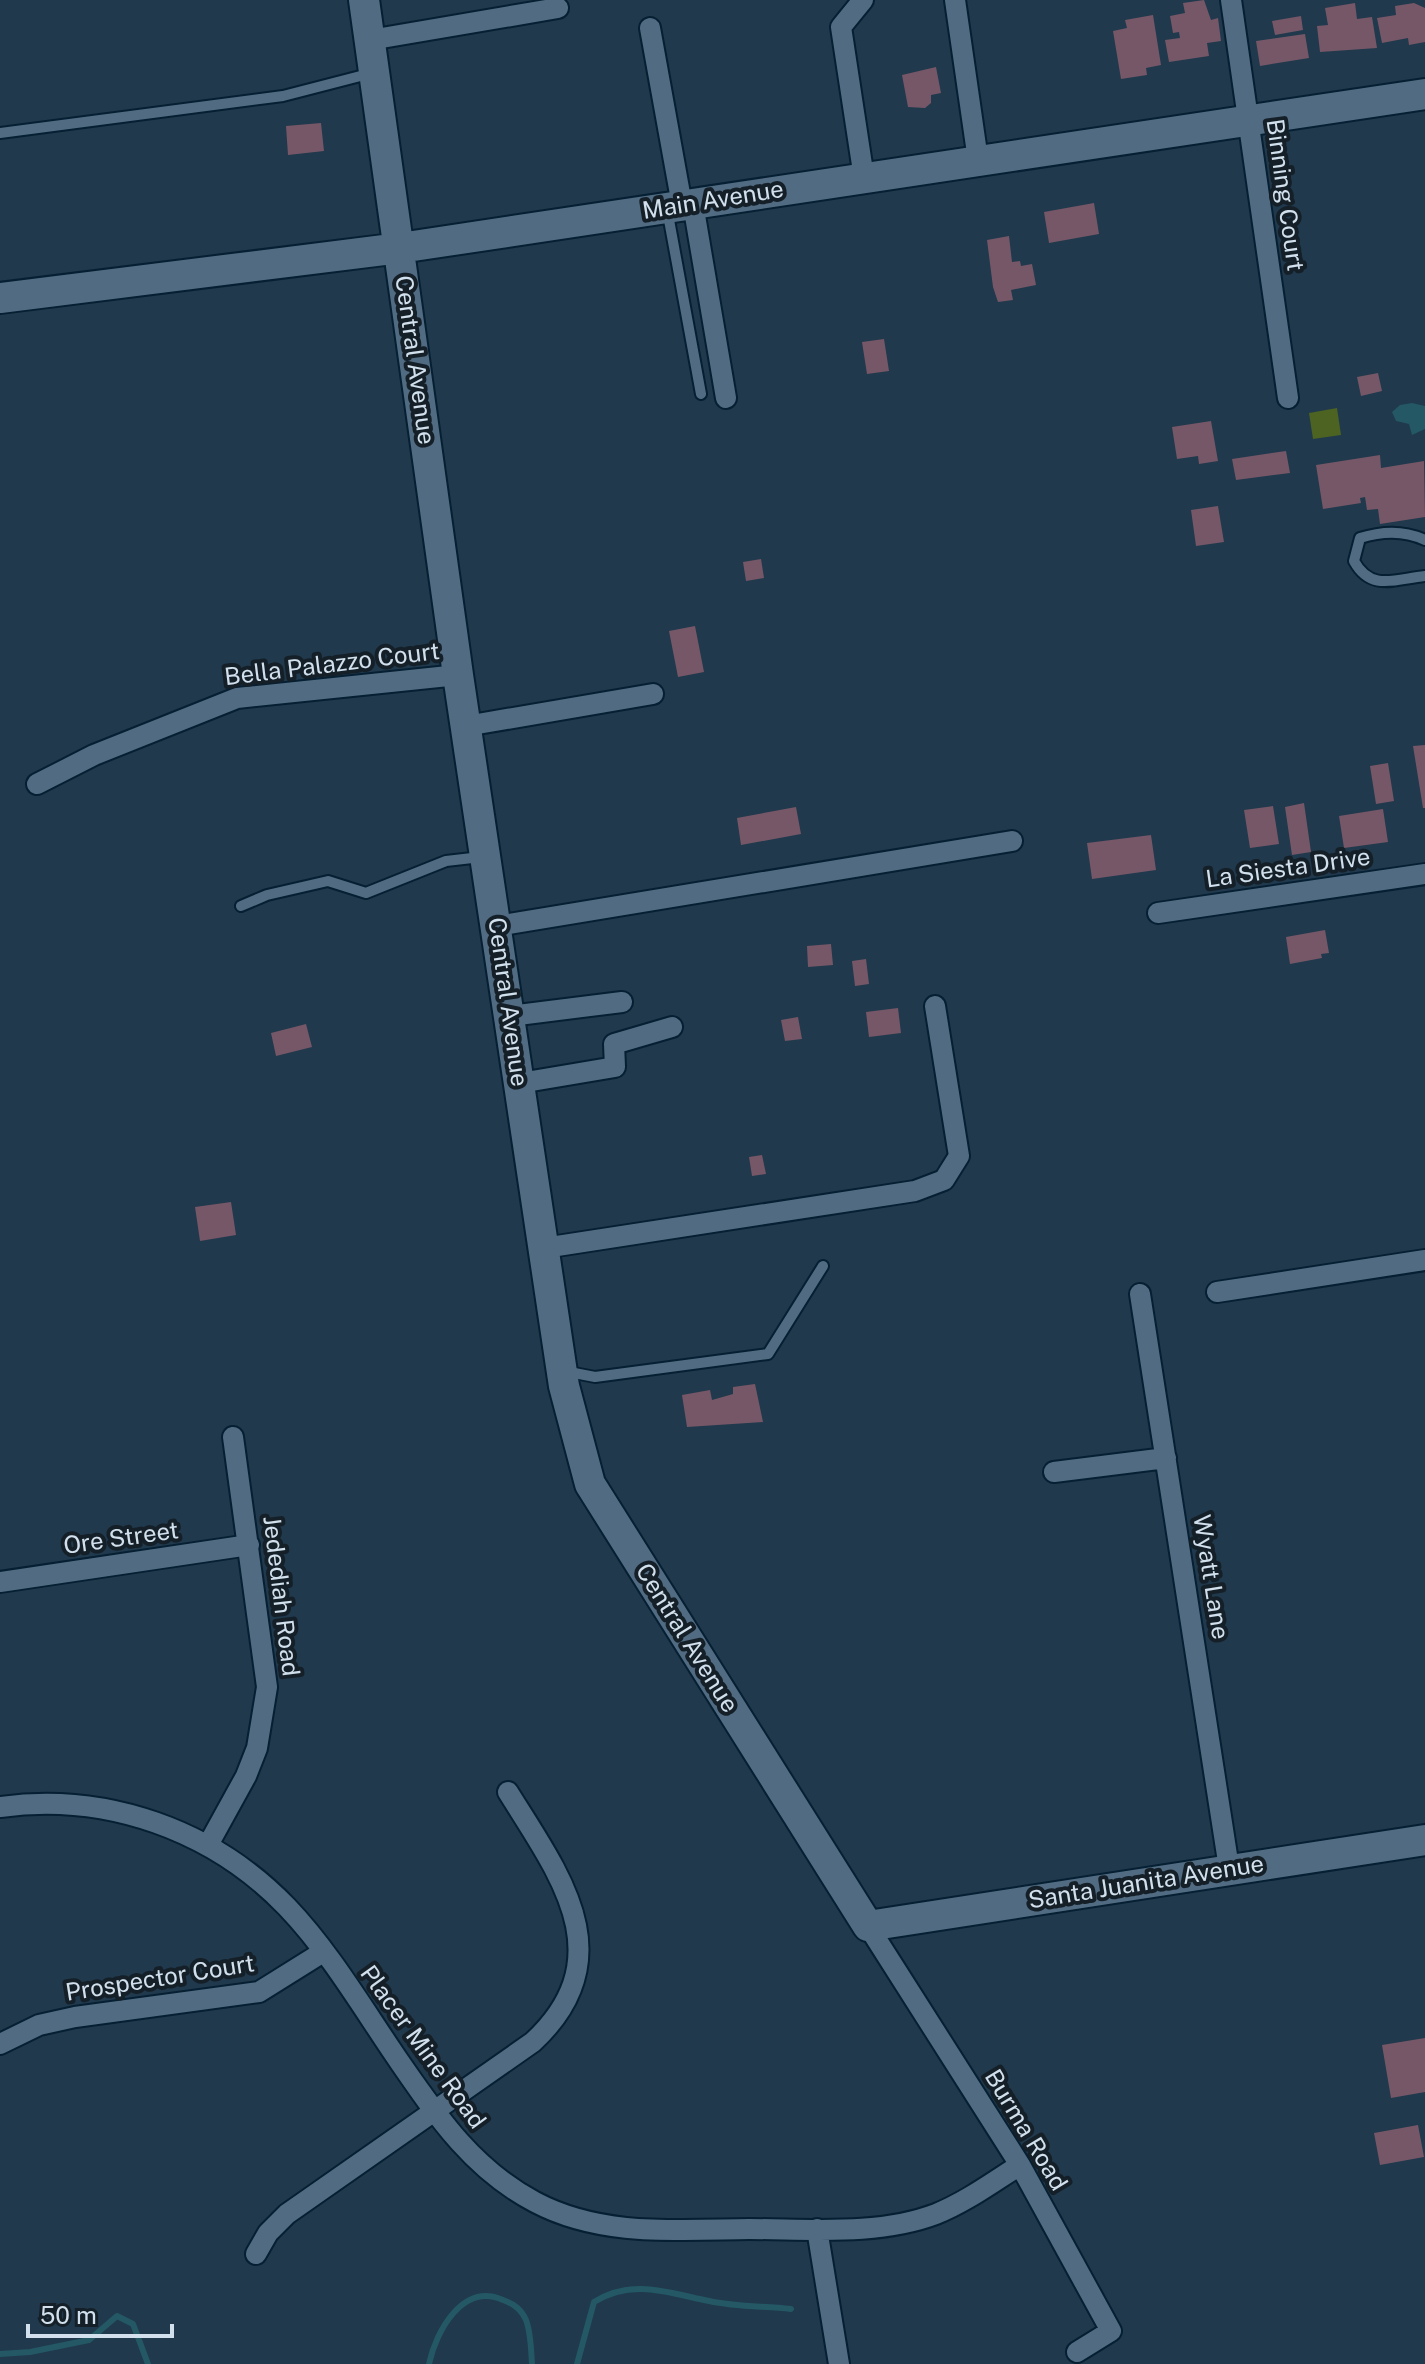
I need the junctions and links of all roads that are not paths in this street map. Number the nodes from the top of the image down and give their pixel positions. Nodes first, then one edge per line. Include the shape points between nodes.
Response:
1 (364, 0) edge
2 (863, 0) edge
3 (955, 0) edge
4 (1231, 0) edge
5 (558, 8) dead end
6 (650, 28) dead end
7 (370, 40) junction
8 (374, 72) junction
9 (1425, 94) edge
10 (1248, 121) junction
11 (0, 133) edge
12 (978, 160) junction
13 (864, 178) junction
14 (680, 205) junction
15 (400, 248) junction
16 (0, 298) edge
17 (701, 394) dead end
18 (726, 398) dead end
19 (1288, 398) dead end
20 (1425, 540) edge
21 (1425, 576) edge
22 (458, 675) junction
23 (653, 694) dead end
24 (466, 726) junction
25 (37, 784) dead end
26 (1012, 841) dead end
27 (486, 857) junction
28 (1425, 874) edge
29 (241, 906) dead end
30 (1158, 913) dead end
31 (497, 926) junction
32 (622, 1002) dead end
33 (935, 1006) dead end
34 (510, 1016) junction
35 (672, 1027) dead end
36 (520, 1083) junction
37 (544, 1248) junction
38 (1425, 1260) edge
39 (823, 1266) dead end
40 (1217, 1292) dead end
41 (1140, 1294) dead end
42 (562, 1371) junction
43 (233, 1437) dead end
44 (1166, 1458) junction
45 (1054, 1472) dead end
46 (249, 1545) junction
47 (0, 1582) edge
48 (508, 1792) dead end
49 (0, 1807) edge
50 (1425, 1840) edge
51 (208, 1845) junction
52 (1229, 1868) junction
53 (868, 1926) junction
54 (323, 1952) junction
55 (0, 2044) edge
56 (434, 2112) junction
57 (1020, 2165) junction
58 (817, 2229) junction
59 (256, 2254) dead end
60 (1077, 2352) dead end
61 (839, 2364) edge

1 - 7 street, Central Avenue
2 - 13 street via 841,27
3 - 12 street
4 - 10 street, Binning Court
5 - 7 street
6 - 14 street
7 - 8 street, Central Avenue
8 - 11 lane via 283,96
8 - 15 street, Central Avenue
9 - 10 street, Main Avenue
10 - 12 street, Main Avenue
10 - 19 street, Binning Court
12 - 13 street, Main Avenue
13 - 14 street, Main Avenue
14 - 15 street, Main Avenue
14 - 17 lane
14 - 18 street
15 - 16 street, Main Avenue
15 - 22 street, Central Avenue
20 - 21 lane via 1399,533 1371,534 1360,538 1354,561 1362,576 1373,582
22 - 24 street, Central Avenue
22 - 25 street, Bella Palazzo Court via 237,698
23 - 24 street
24 - 27 street, Central Avenue
26 - 31 street
27 - 29 lane via 446,861 366,893 328,881
27 - 31 street, Central Avenue
28 - 30 street, La Siesta Drive
31 - 34 street, Central Avenue
32 - 34 street
33 - 37 street via 959,1156 944,1180 915,1191
34 - 36 street, Central Avenue
35 - 36 street via 614,1044 615,1067
36 - 37 street, Central Avenue
37 - 42 street, Central Avenue
38 - 40 street
39 - 42 lane via 768,1354 595,1377
41 - 44 street, Wyatt Lane
42 - 53 street, Central Avenue via 590,1484
43 - 46 street, Jedediah Road
44 - 45 street
44 - 52 street, Wyatt Lane
46 - 47 street, Ore Street
46 - 51 street, Jedediah Road via 265,1657 264,1717 246,1776
48 - 56 street via 569,1893 578,1932 575,1973 560,2011 543,2033
49 - 51 street, Placer Mine Road via 101,1808 167,1826
50 - 52 street, Santa Juanita Avenue
51 - 54 street, Placer Mine Road via 264,1885
52 - 53 street, Santa Juanita Avenue
53 - 57 street, Burma Road
54 - 55 street, Prospector Court via 259,1992 75,2017 39,2025
54 - 56 street, Placer Mine Road
56 - 58 street, Placer Mine Road via 492,2174 538,2204 576,2219 644,2230
56 - 59 street via 287,2214
57 - 58 street, Placer Mine Road via 963,2201 920,2218 876,2227
57 - 60 street, Burma Road via 1111,2331
58 - 61 street

